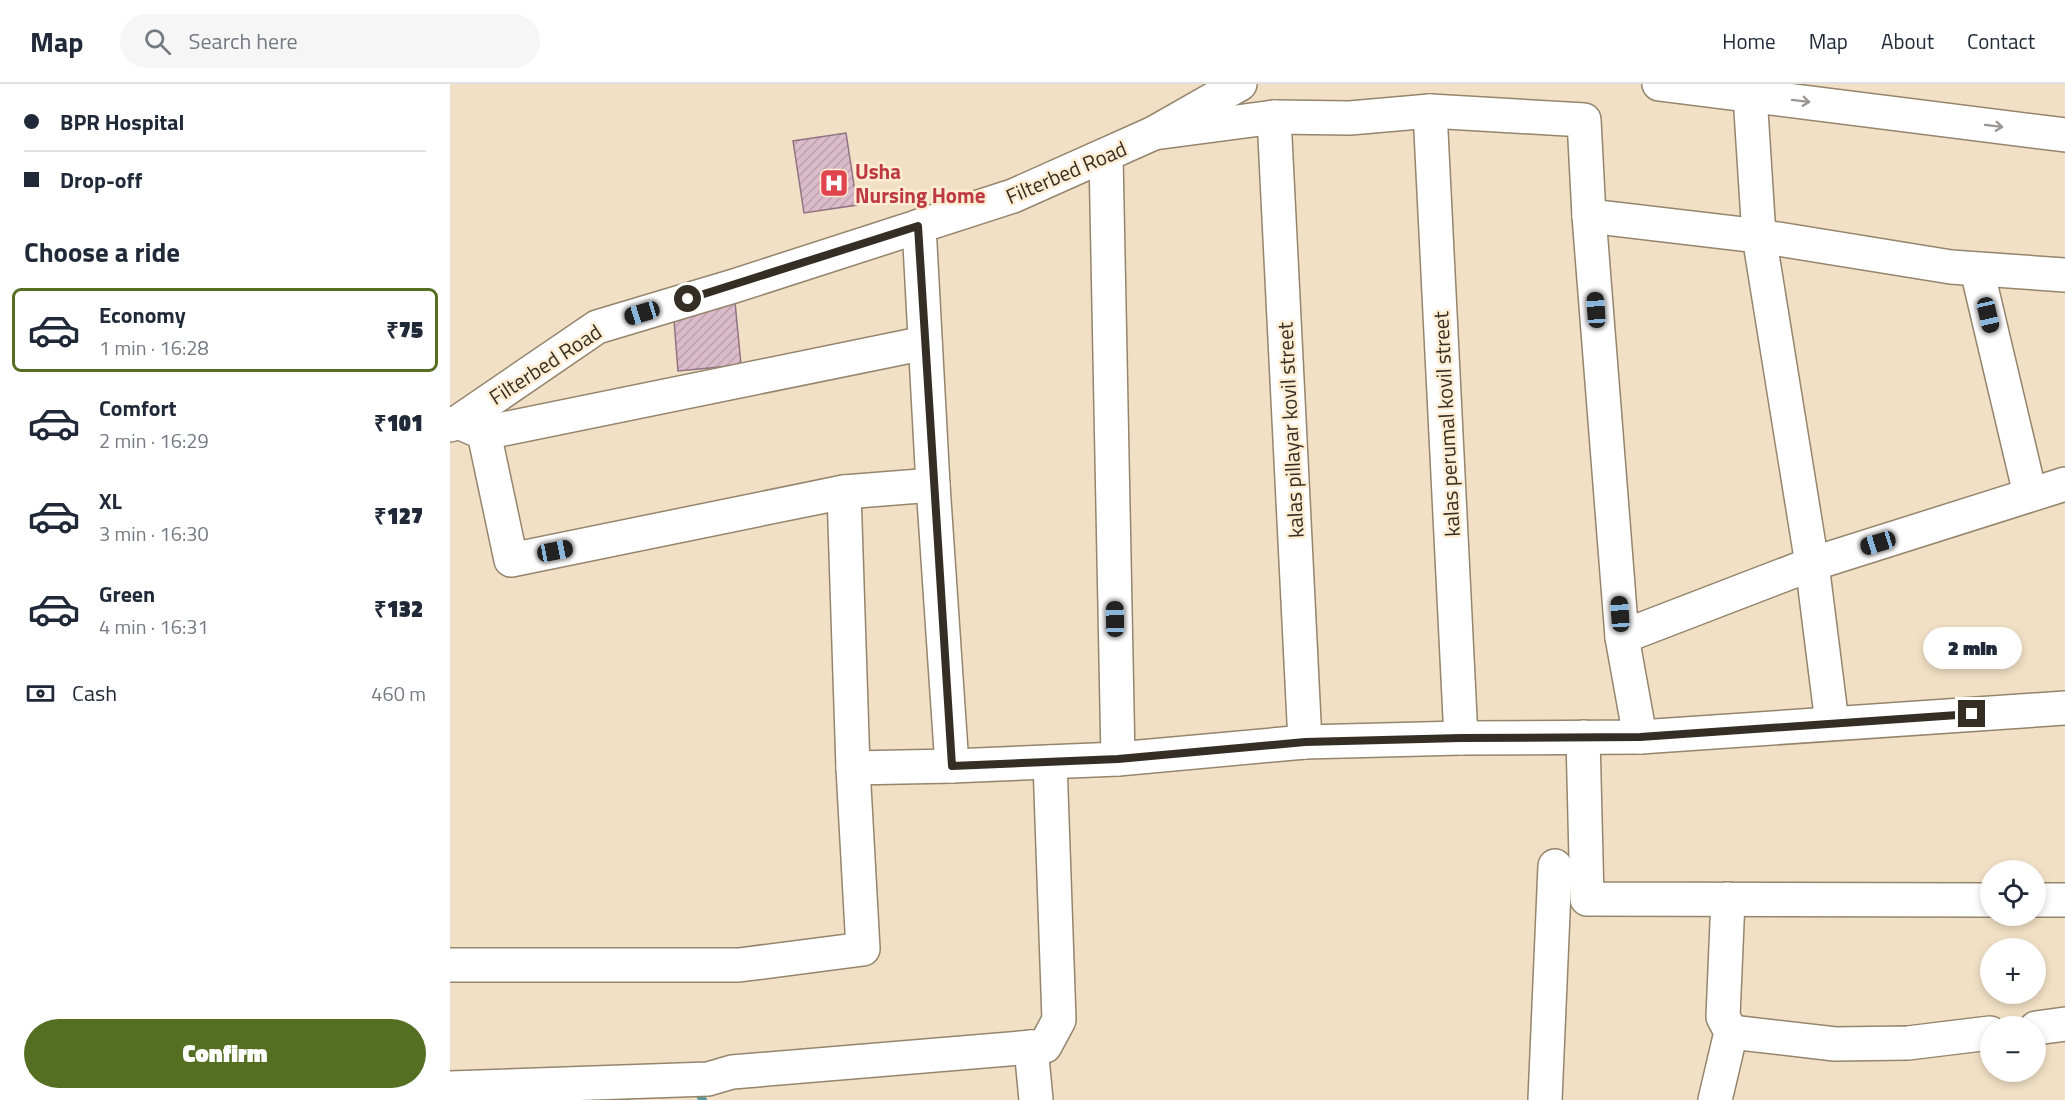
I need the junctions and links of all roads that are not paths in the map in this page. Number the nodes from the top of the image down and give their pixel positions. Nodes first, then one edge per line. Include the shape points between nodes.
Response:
1 (1240, 84) edge
2 (1659, 84) edge
3 (1750, 95) junction
4 (1430, 111) junction
5 (1274, 117) junction
6 (1154, 133) junction
7 (2065, 135) edge
8 (1106, 155) junction
9 (1589, 216) junction
10 (918, 226) junction
11 (1759, 236) junction
12 (1977, 270) junction
13 (2065, 275) edge
14 (925, 343) junction
15 (464, 427) edge
16 (2065, 483) edge
17 (933, 485) junction
18 (844, 492) junction
19 (2030, 494) junction
20 (1812, 564) junction
21 (1622, 637) junction
22 (2065, 708) edge
23 (1832, 723) junction
24 (1583, 737) junction
25 (1640, 737) junction
26 (1461, 738) junction
27 (1305, 742) junction
28 (1118, 759) junction
29 (1050, 762) junction
30 (952, 766) junction
31 (853, 768) junction
32 (1555, 866) dead end
33 (1728, 899) junction
34 (1980, 900) edge
35 (2046, 900) edge
36 (2065, 900) edge
37 (450, 965) edge
38 (2065, 1024) edge
39 (2046, 1027) edge
40 (1731, 1032) junction
41 (1980, 1034) edge
42 (1031, 1047) junction
43 (450, 1088) edge
44 (1036, 1100) edge
45 (1545, 1100) edge
46 (1715, 1100) edge

1 - 6 street
2 - 3 street
3 -> 7 street
3 - 11 street
4 - 5 street via 1350,118
4 - 9 street via 1584,120
4 - 26 street, kalas perumal kovil street
5 - 6 street
5 - 27 street, kalas pillayar kovil street
6 - 8 street, Filterbed Road
8 - 10 street, Filterbed Road via 1012,196
8 - 28 street
9 - 11 street
9 - 21 street
10 - 14 street
10 - 15 street, Filterbed Road via 597,327
11 - 12 street
11 - 20 street
12 - 13 street
12 - 19 street
14 - 15 street
14 - 17 street
15 - 18 street via 511,560
16 - 19 street
17 - 18 street
17 - 30 street
18 - 31 street
19 - 20 street
20 - 21 street
20 - 23 street
21 - 25 street
22 - 23 street
23 - 25 street
24 - 25 street
24 - 26 street
24 - 33 street via 1587,899
26 - 27 street
27 - 28 street
28 - 29 street
29 - 30 street
29 - 42 street via 1059,1020 1046,1046
30 - 31 street
31 - 37 street via 863,949 739,965
32 - 45 street
33 - 34 street
33 - 40 street via 1723,1017
35 - 36 street
38 - 39 street
40 - 41 street via 1835,1044 1908,1043
40 - 46 street
42 - 43 street via 732,1072 708,1079
42 - 44 street

